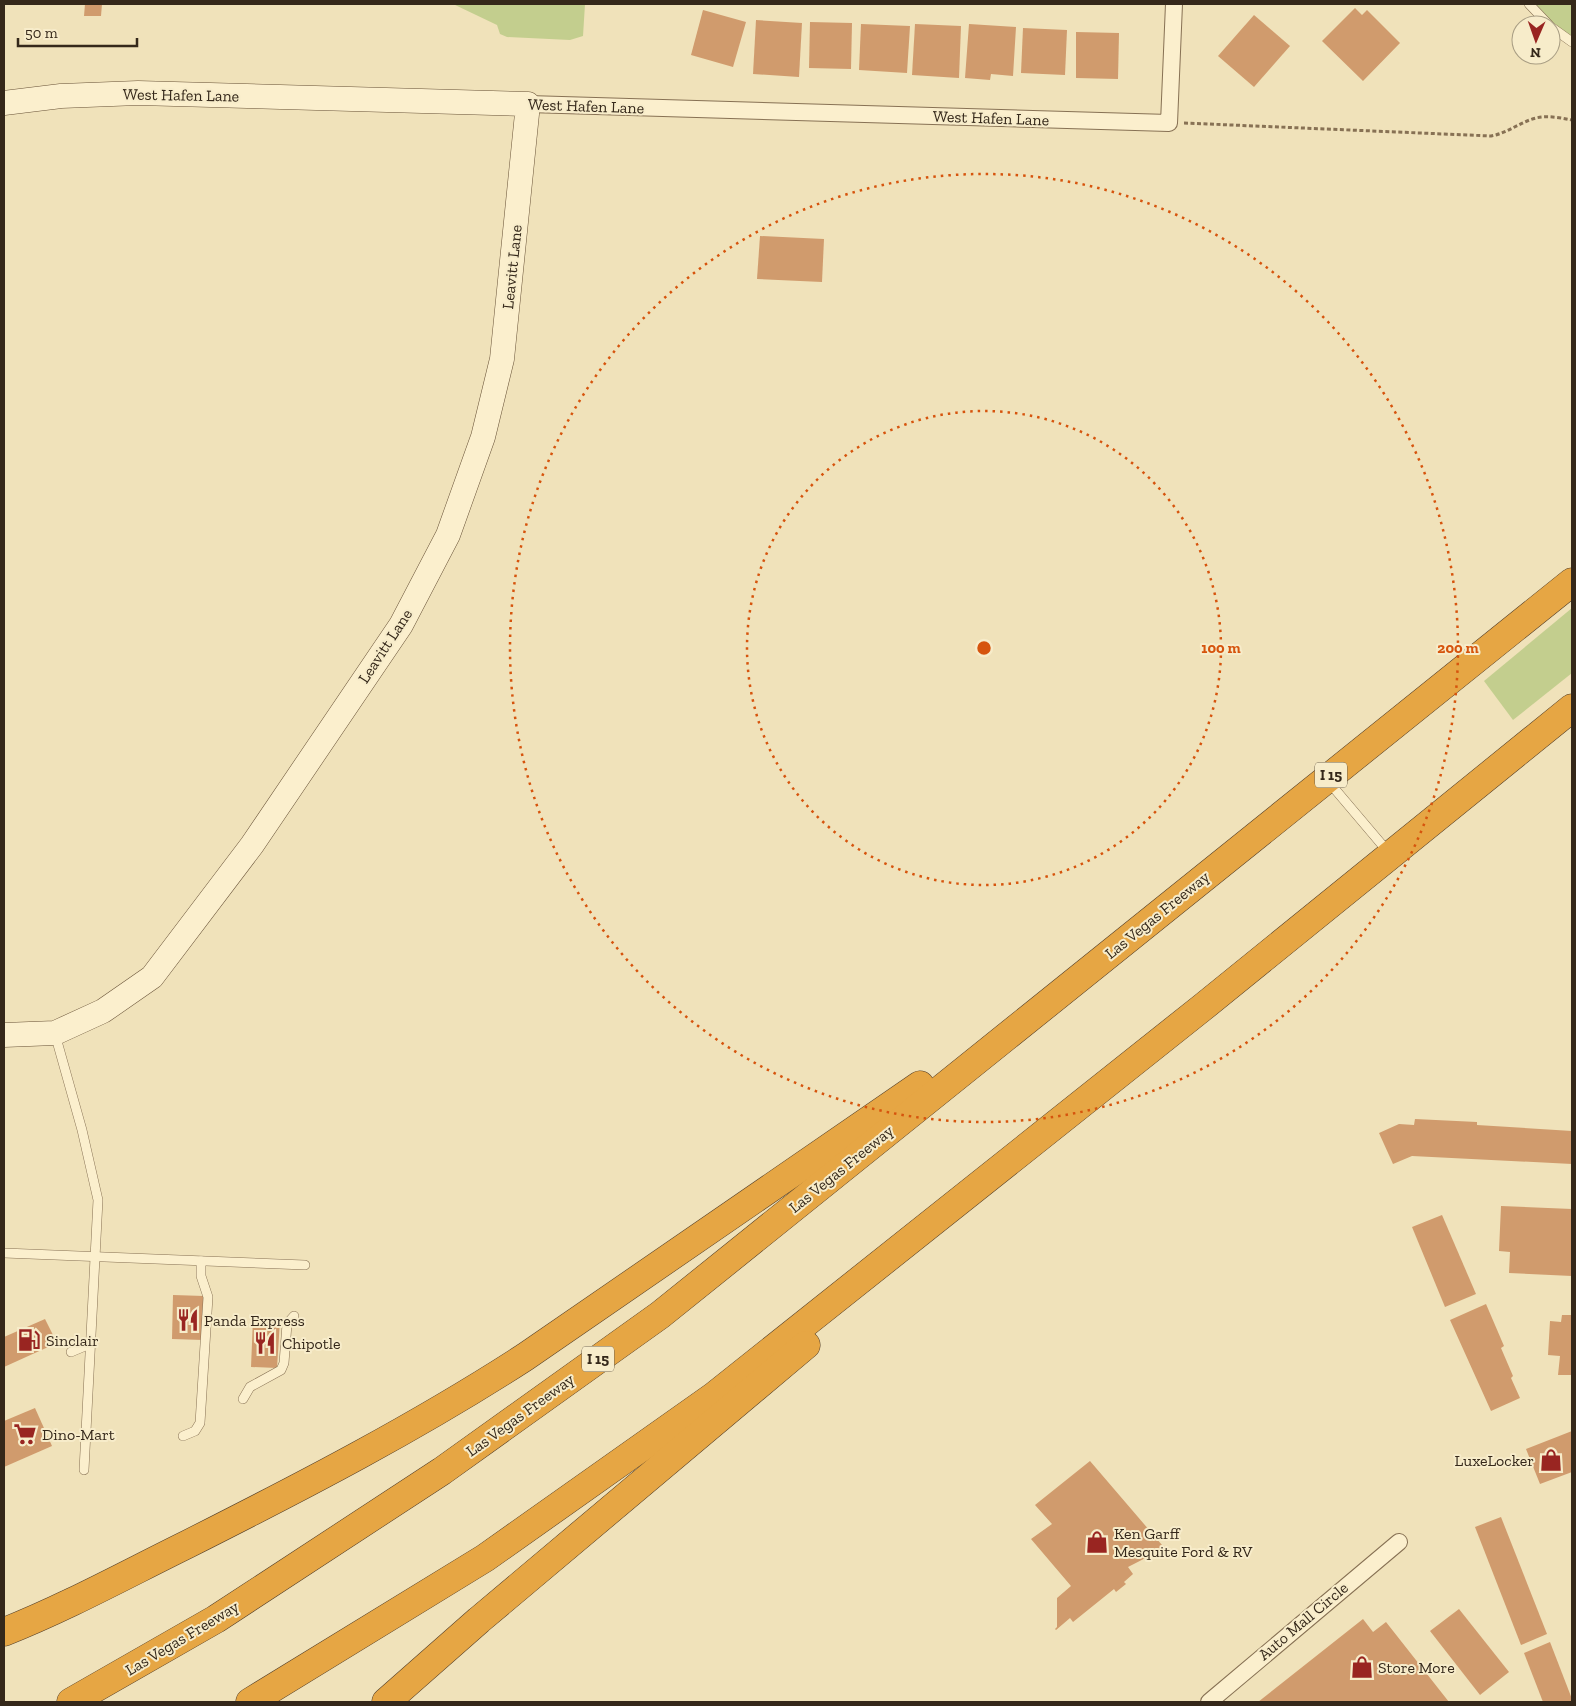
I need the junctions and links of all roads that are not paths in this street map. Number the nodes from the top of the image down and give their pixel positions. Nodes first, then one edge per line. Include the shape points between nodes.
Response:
1 (1174, 4) edge
2 (1529, 4) edge
3 (1540, 15) edge
4 (1561, 34) edge
5 (1572, 42) edge
6 (4, 103) edge
7 (528, 104) junction
8 (1572, 582) edge
9 (1572, 708) edge
10 (1326, 779) junction
11 (1391, 855) junction
12 (1090, 968) junction
13 (1203, 1007) junction
14 (55, 1033) junction
15 (4, 1035) edge
16 (4, 1254) edge
17 (95, 1257) junction
18 (201, 1261) junction
19 (305, 1265) dead end
20 (294, 1316) dead end
21 (90, 1344) junction
22 (71, 1352) dead end
23 (243, 1399) dead end
24 (183, 1436) dead end
25 (84, 1470) dead end
26 (1399, 1542) dead end
27 (4, 1632) edge
28 (71, 1702) edge
29 (250, 1702) edge
30 (386, 1702) edge
31 (1208, 1702) edge

1 - 7 street, West Hafen Lane via 1169,123
2 - 3 lane
4 - 5 lane
6 - 7 main road, West Hafen Lane via 60,96 138,93
7 - 14 main road, Leavitt Lane via 502,359 483,437 448,535 396,633 252,845 152,977 103,1011
8 - 10 highway, Las Vegas Freeway / I 15
9 - 11 highway
10 - 11 lane
10 - 12 highway, Las Vegas Freeway / I 15
11 - 13 highway
12 - 27 highway via 476,1388 416,1424 244,1515
12 - 28 highway, Las Vegas Freeway / I 15 via 652,1321 442,1471 216,1619
13 - 29 highway via 714,1396 486,1558
13 - 30 highway
14 - 15 main road, Leavitt Lane
14 - 17 lane via 98,1200
16 - 17 lane
17 - 18 lane
17 - 21 lane
18 - 19 lane
18 - 24 lane via 201,1276 208,1297 200,1423 195,1431
20 - 23 lane via 287,1324 281,1370 250,1387
21 - 22 lane
21 - 25 lane
26 - 31 street, Auto Mall Circle

